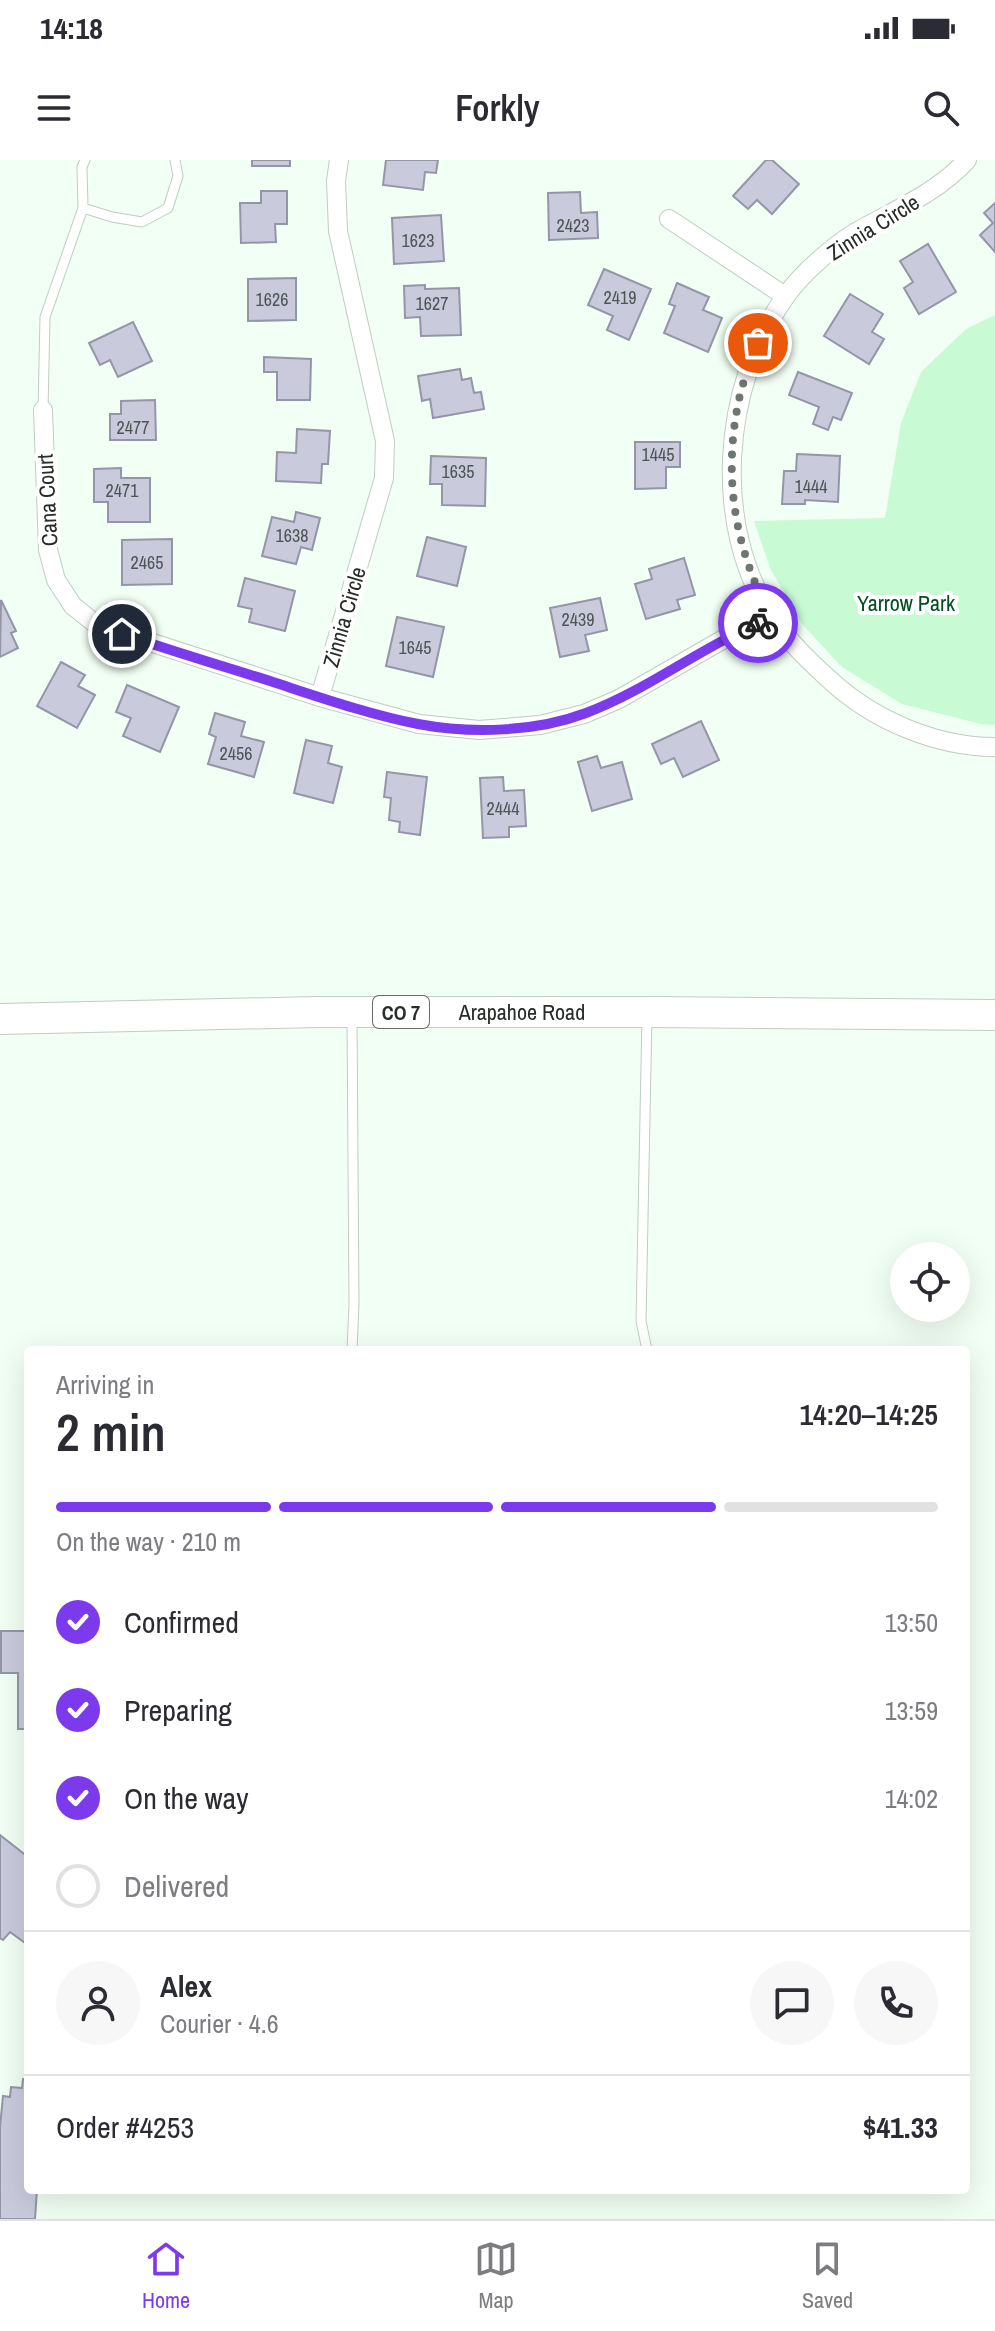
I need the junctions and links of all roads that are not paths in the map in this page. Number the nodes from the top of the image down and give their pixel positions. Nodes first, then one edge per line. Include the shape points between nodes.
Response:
1 (85, 160) edge
2 (175, 160) edge
3 (339, 160) edge
4 (967, 160) edge
5 (83, 208) junction
6 (669, 219) dead end
7 (785, 296) junction
8 (43, 410) joint
9 (771, 617) junction
10 (320, 697) junction
11 (995, 747) edge
12 (352, 1012) junction
13 (647, 1012) junction
14 (995, 1015) edge
15 (0, 1019) edge
16 (352, 1346) edge
17 (646, 1346) edge

1 - 5 lane
2 - 5 lane via 178,176 168,208 142,222
3 - 10 street, Zinnia Circle via 338,231 385,441 384,478
4 - 7 street, Zinnia Circle via 936,188 853,234
5 - 8 lane via 45,317
6 - 7 street
7 - 9 street, Zinnia Circle via 758,343 740,394 732,449 732,493 742,550
8 - 10 street, Cana Court via 48,550 56,580 73,606 97,625
9 - 10 street, Cana Court via 619,699 540,725 479,730 419,724
9 - 11 street, Zinnia Circle via 841,691 875,714 924,736
12 - 13 main road, Arapahoe Road / CO 7
12 - 15 main road, Arapahoe Road / CO 7
12 - 16 lane
13 - 14 main road, Arapahoe Road / CO 7
13 - 17 lane via 641,1321

